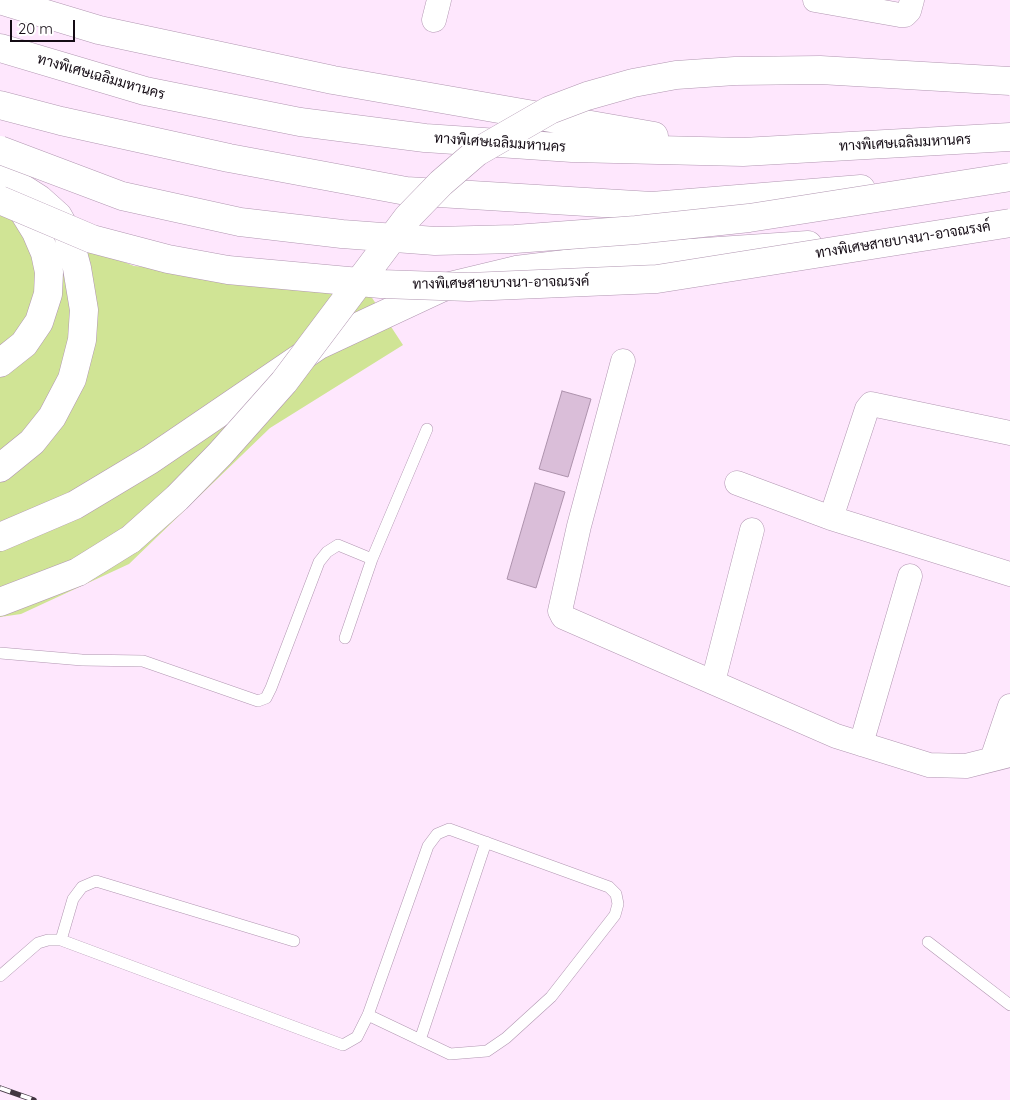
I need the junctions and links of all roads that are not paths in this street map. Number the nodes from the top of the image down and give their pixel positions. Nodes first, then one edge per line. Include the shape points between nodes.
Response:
1 (0, 0) edge
2 (912, 0) edge
3 (829, 2) edge
4 (0, 48) edge
5 (1010, 81) edge
6 (0, 105) edge
7 (1010, 137) edge
8 (0, 150) edge
9 (743, 152) junction
10 (0, 174) edge
11 (1010, 177) edge
12 (0, 180) edge
13 (0, 200) edge
14 (652, 206) junction
15 (1010, 223) edge
16 (1010, 235) edge
17 (441, 288) junction
18 (624, 361) dead end
19 (0, 364) edge
20 (427, 429) dead end
21 (1010, 433) edge
22 (0, 468) edge
23 (737, 483) dead end
24 (831, 518) junction
25 (752, 530) dead end
26 (0, 537) edge
27 (372, 559) junction
28 (1010, 574) edge
29 (910, 576) dead end
30 (0, 602) edge
31 (345, 638) dead end
32 (0, 653) edge
33 (713, 682) junction
34 (1010, 706) edge
35 (861, 744) junction
36 (1001, 757) edge
37 (486, 842) junction
38 (60, 940) junction
39 (294, 940) dead end
40 (928, 942) dead end
41 (0, 976) edge
42 (1010, 1005) edge
43 (368, 1015) junction
44 (420, 1040) junction

1 - 9 highway via 99,30 333,80
2 - 3 street via 910,11 905,15
4 - 9 highway, ทางพิเศษเฉลิมมหานคร via 145,91 300,122 425,138 572,148
5 - 30 highway, bridge via 820,70 725,71 633,83 550,110 477,152 408,217 284,382 177,498 131,539 78,572
6 - 14 highway via 229,158 406,191
7 - 9 highway, ทางพิเศษเฉลิมมหานคร
8 - 11 highway, bridge via 122,196 240,222 342,234 436,240 636,230 749,218
10 - 22 highway via 39,199 58,216 68,234 84,310 82,340 72,379 52,416 32,442
11 - 14 highway
12 - 19 highway via 22,206 36,232 49,272 48,294 39,322 24,344
13 - 15 highway, ทางพิเศษสายบางนา-อาจณรงค์, bridge via 92,239 168,259 228,270 381,284 469,286 657,279
14 - 17 highway
16 - 17 highway via 828,243 615,258 516,270
17 - 26 highway via 320,345 142,465 75,505
18 - 33 street via 579,526 560,611 566,619 584,628
20 - 27 lane
21 - 24 street via 871,404
23 - 24 street
24 - 28 street
25 - 33 street
27 - 31 lane
27 - 32 lane via 338,545 327,552 319,562 271,688 266,698 258,701 144,661
29 - 35 street
33 - 35 street
34 - 36 street
35 - 36 street via 929,765 966,766
37 - 43 lane via 449,829 437,834 428,846
37 - 44 lane
37 - 44 lane via 609,887 616,894 615,915 551,996 506,1038 487,1051 450,1054
38 - 39 lane via 73,898 82,887 96,881
38 - 41 lane via 38,943
38 - 43 lane via 343,1045 357,1036
40 - 42 lane
43 - 44 lane

